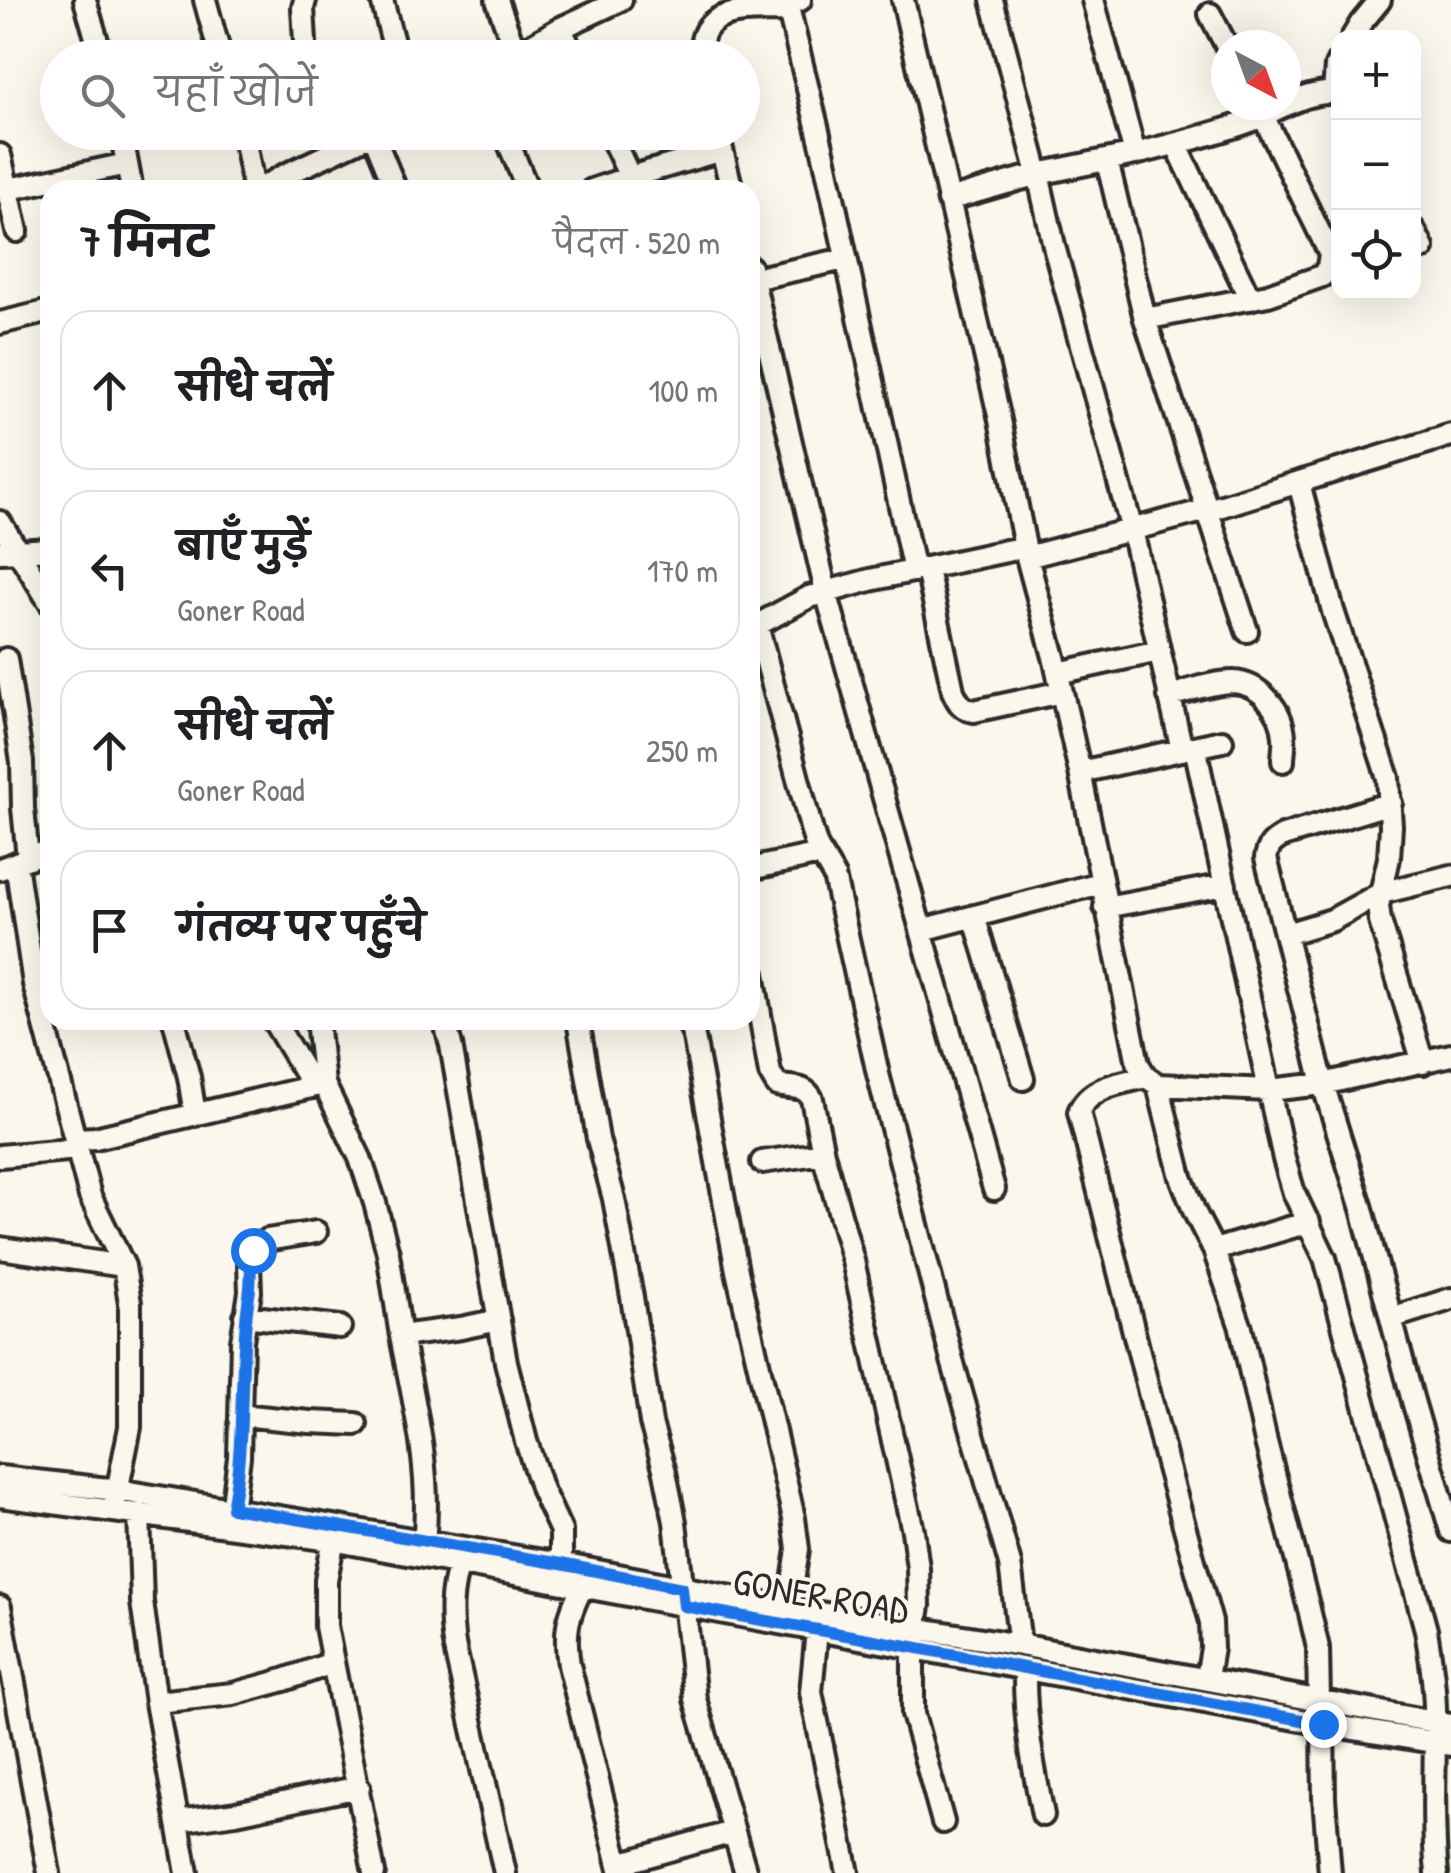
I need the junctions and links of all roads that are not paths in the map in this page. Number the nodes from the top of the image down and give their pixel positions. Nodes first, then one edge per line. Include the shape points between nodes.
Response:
1 (85, 0) edge
2 (205, 0) edge
3 (304, 0) edge
4 (382, 0) edge
5 (497, 0) edge
6 (903, 0) edge
7 (992, 0) edge
8 (1093, 0) edge
9 (1380, 0) edge
10 (614, 1) edge
11 (791, 3) edge
12 (1210, 14) dead end
13 (561, 28) junction
14 (1218, 30) edge
15 (1357, 30) edge
16 (97, 40) edge
17 (216, 40) edge
18 (305, 40) edge
19 (392, 40) edge
20 (508, 40) edge
21 (540, 40) edge
22 (566, 40) edge
23 (701, 40) edge
24 (1331, 93) edge
25 (1301, 98) edge
26 (1236, 120) edge
27 (1266, 120) edge
28 (1176, 144) junction
29 (124, 150) edge
30 (246, 150) edge
31 (338, 150) edge
32 (381, 150) edge
33 (511, 150) edge
34 (617, 150) edge
35 (699, 150) edge
36 (722, 150) edge
37 (1135, 154) junction
38 (0, 156) edge
39 (1107, 160) junction
40 (127, 164) junction
41 (1038, 174) junction
42 (630, 177) junction
43 (54, 180) edge
44 (130, 180) edge
45 (254, 180) edge
46 (276, 180) edge
47 (392, 180) edge
48 (524, 180) edge
49 (622, 180) edge
50 (730, 180) edge
51 (40, 183) edge
52 (9, 190) junction
53 (948, 200) junction
54 (18, 232) dead end
55 (845, 259) junction
56 (760, 272) edge
57 (1250, 299) junction
58 (760, 307) edge
59 (40, 314) edge
60 (1145, 319) junction
61 (0, 323) edge
62 (1451, 434) edge
63 (1299, 483) junction
64 (1207, 510) junction
65 (0, 522) edge
66 (1132, 530) junction
67 (40, 549) edge
68 (9, 551) edge
69 (1026, 552) junction
70 (920, 570) junction
71 (40, 590) edge
72 (826, 592) junction
73 (760, 624) edge
74 (1248, 631) dead end
75 (760, 648) edge
76 (1159, 651) junction
77 (6, 660) dead end
78 (1060, 683) junction
79 (1169, 696) junction
80 (1222, 741) dead end
81 (1188, 749) junction
82 (1283, 761) dead end
83 (1080, 772) junction
84 (1391, 802) junction
85 (40, 854) edge
86 (820, 854) junction
87 (15, 863) edge
88 (760, 867) edge
89 (1451, 876) edge
90 (1101, 882) junction
91 (1225, 885) junction
92 (1381, 893) junction
93 (1105, 907) junction
94 (974, 916) junction
95 (922, 930) junction
96 (1286, 934) junction
97 (40, 1006) edge
98 (760, 1014) edge
99 (46, 1030) edge
100 (177, 1030) edge
101 (280, 1030) edge
102 (317, 1030) edge
103 (447, 1030) edge
104 (580, 1030) edge
105 (692, 1030) edge
106 (1451, 1055) edge
107 (1423, 1063) junction
108 (1023, 1079) dead end
109 (1152, 1081) junction
110 (1323, 1084) junction
111 (319, 1085) junction
112 (1269, 1090) junction
113 (195, 1115) junction
114 (77, 1144) junction
115 (824, 1153) junction
116 (0, 1156) edge
117 (762, 1162) dead end
118 (994, 1189) dead end
119 (1309, 1222) junction
120 (316, 1232) dead end
121 (0, 1248) edge
122 (1214, 1250) junction
123 (124, 1266) junction
124 (1451, 1299) edge
125 (245, 1316) junction
126 (1391, 1318) junction
127 (499, 1320) junction
128 (340, 1327) dead end
129 (401, 1336) junction
130 (240, 1415) junction
131 (356, 1424) dead end
132 (0, 1477) edge
133 (0, 1496) edge
134 (115, 1500) junction
135 (140, 1513) junction
136 (231, 1517) junction
137 (1451, 1531) edge
138 (334, 1533) junction
139 (424, 1541) junction
140 (460, 1564) junction
141 (561, 1564) junction
142 (583, 1586) junction
143 (684, 1597) junction
144 (0, 1607) edge
145 (790, 1608) junction
146 (817, 1630) junction
147 (915, 1638) junction
148 (1020, 1645) junction
149 (332, 1663) junction
150 (1025, 1669) junction
151 (1208, 1678) junction
152 (156, 1702) junction
153 (1319, 1702) junction
154 (1323, 1724) junction
155 (1443, 1733) edge
156 (359, 1787) junction
157 (1043, 1815) dead end
158 (178, 1821) junction
159 (943, 1822) dead end
160 (733, 1832) junction
161 (1443, 1850) edge
162 (620, 1869) edge
163 (50, 1873) edge
164 (187, 1873) edge
165 (374, 1873) edge
166 (505, 1873) edge
167 (746, 1873) edge
168 (848, 1873) edge
169 (1330, 1873) edge
170 (1437, 1873) edge

1 - 16 street
2 - 17 street
3 - 18 street
4 - 19 street
5 - 20 street
6 - 53 street
7 - 41 street
8 - 37 street
9 - 15 street
10 - 13 street
11 - 23 street via 729,14 710,22
11 - 55 street
12 - 14 street
13 - 21 street
13 - 22 street
24 - 25 street
26 - 28 street
27 - 57 street via 1330,254 1322,276
28 - 37 street
28 - 57 street
29 - 40 street
30 - 45 street
31 - 46 street
32 - 47 street
33 - 48 street
34 - 42 street
35 - 42 street
36 - 50 street
37 - 39 street
38 - 52 street
39 - 41 street
39 - 60 street
40 - 43 street
40 - 44 street
41 - 53 street
41 - 66 street
42 - 49 street
51 - 52 street
52 - 54 street
53 - 69 street
55 - 56 street
55 - 70 street
57 - 60 street
58 - 72 street
59 - 61 street
60 - 64 street
62 - 63 street
63 - 64 street
63 - 84 street
64 - 66 street
64 - 74 street
65 - 68 street
66 - 69 street
66 - 76 street
67 - 68 street
68 - 71 street
69 - 70 street
69 - 78 street
70 - 72 street
70 - 78 street via 953,691 965,709 974,712
72 - 73 street
72 - 95 street
75 - 86 street
76 - 78 street
76 - 79 street
77 - 87 street via 22,762
78 - 83 street
79 - 81 street
79 - 82 street via 1228,682 1257,690 1283,726
80 - 81 street
81 - 83 street
81 - 91 street
83 - 90 street
84 - 92 street
84 - 96 street via 1272,842 1266,858
85 - 87 street
86 - 88 street
86 - 148 street via 834,876 878,1074 1010,1564
87 - 97 street
89 - 92 street
90 - 93 street
90 - 94 street
91 - 93 street
91 - 112 street
92 - 96 street via 1332,920
92 - 107 street via 1380,920
93 - 109 street via 1138,1064
94 - 95 street
94 - 108 street
95 - 118 street
96 - 110 street
98 - 115 street via 770,1073 777,1086 809,1092
99 - 114 street
100 - 113 street
101 - 111 street
102 - 111 street
103 - 127 street
104 - 143 street
105 - 145 street via 794,1518 798,1550
106 - 107 street
107 - 110 street
109 - 112 street
109 - 122 street via 1194,1213
109 - 151 street via 1096,1092 1079,1112 1211,1622
110 - 112 street
110 - 126 street
111 - 113 street
111 - 129 street via 360,1158 375,1203
112 - 119 street via 1294,1193
113 - 114 street
114 - 116 street
114 - 123 street via 90,1196
115 - 117 street
115 - 147 street via 913,1531
119 - 122 street
119 - 155 street via 1326,1258 1426,1630
120 - 125 street via 268,1240 253,1250
121 - 123 street
122 - 153 street via 1241,1328 1310,1609
123 - 134 street via 130,1427
124 - 126 street
125 - 128 street
125 - 130 street
126 - 137 street
127 - 129 street
127 - 141 street via 526,1440 561,1531
129 - 139 street via 426,1487
130 - 131 street
130 - 136 street
132 - 134 street, GONER ROAD
133 - 134 street, GONER ROAD
134 - 135 street, GONER ROAD
134 - 136 street, GONER ROAD
135 - 136 street, GONER ROAD
135 - 152 street via 142,1602
136 - 138 street, GONER ROAD
138 - 139 street, GONER ROAD
138 - 140 street, GONER ROAD
138 - 149 street via 326,1580
139 - 141 street, GONER ROAD
140 - 142 street, GONER ROAD
140 - 166 street via 452,1585 454,1644
141 - 143 street, GONER ROAD
142 - 143 street, GONER ROAD
142 - 162 street via 565,1638
143 - 145 street, GONER ROAD
143 - 146 street, GONER ROAD
143 - 160 street via 694,1699
144 - 163 street
145 - 147 street, GONER ROAD
146 - 147 street, GONER ROAD
146 - 168 street via 811,1692
147 - 148 street, GONER ROAD
147 - 150 street, GONER ROAD
147 - 159 street via 913,1714
148 - 151 street, GONER ROAD
149 - 152 street via 233,1694
149 - 156 street
150 - 154 street, GONER ROAD
150 - 157 street via 1024,1706
151 - 153 street, GONER ROAD
152 - 158 street
153 - 154 street
153 - 155 street, GONER ROAD
154 - 155 street, GONER ROAD
154 - 169 street
155 - 161 street
156 - 158 street
156 - 165 street
158 - 164 street
160 - 162 street
160 - 167 street
161 - 170 street

